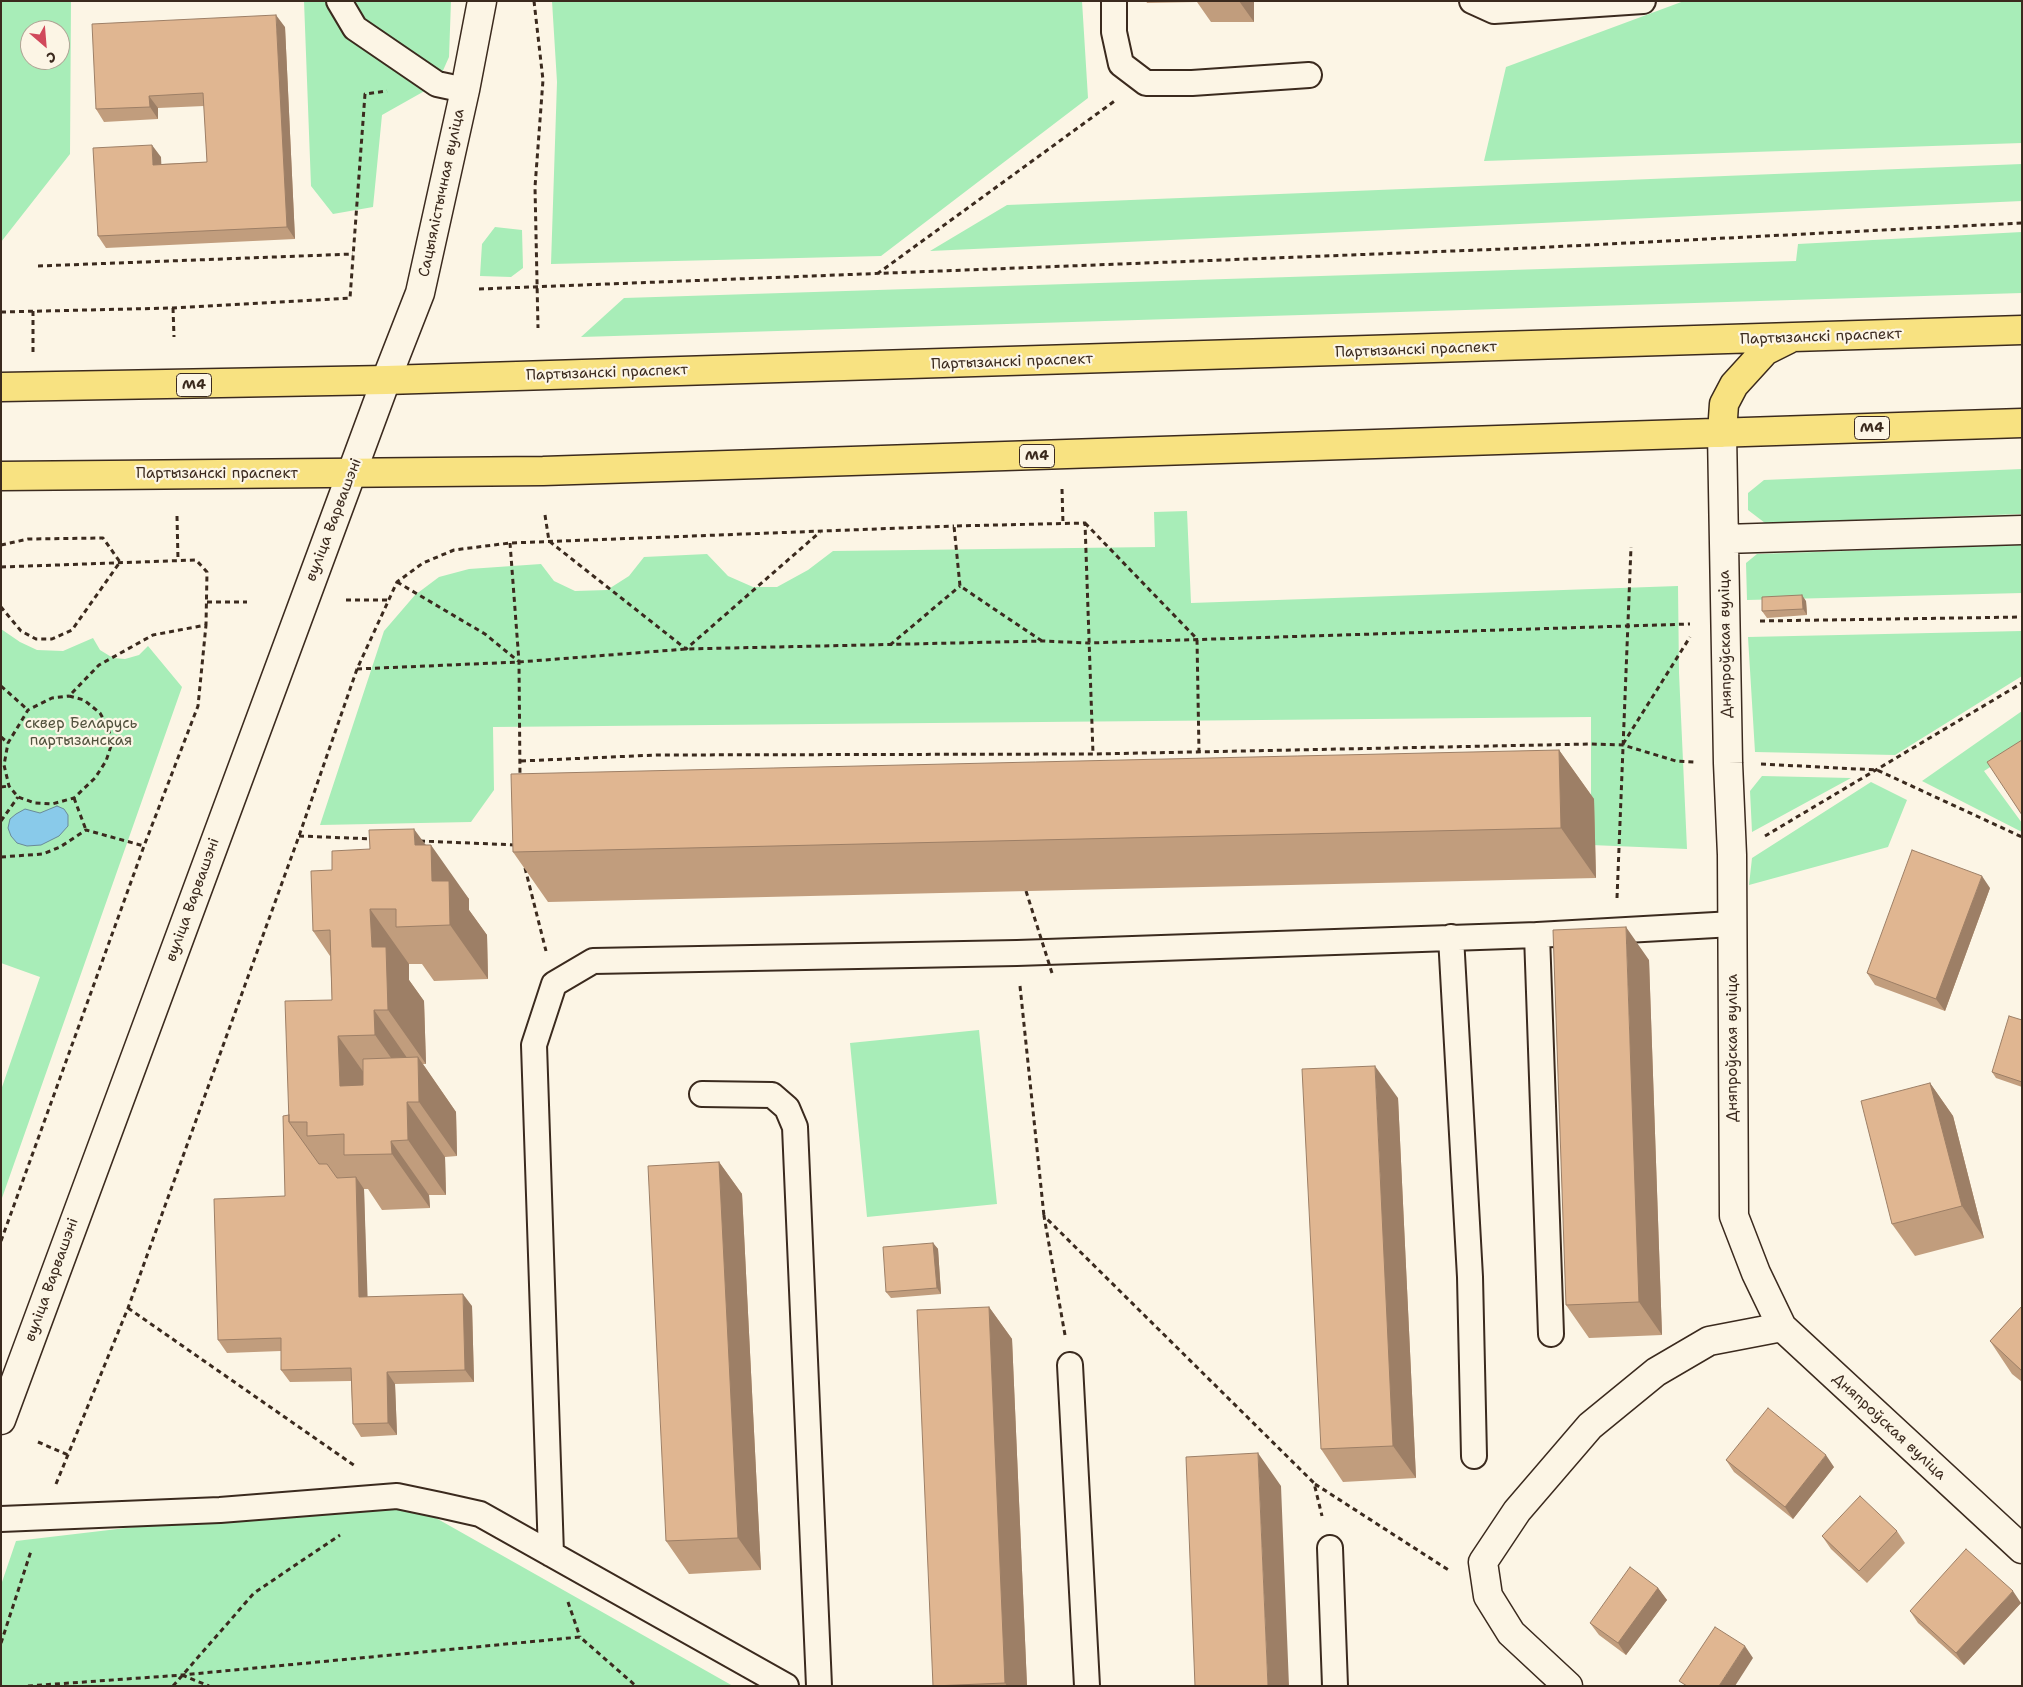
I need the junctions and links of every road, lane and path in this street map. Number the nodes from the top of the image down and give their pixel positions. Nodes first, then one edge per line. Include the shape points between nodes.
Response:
1 (339, 1) edge
2 (482, 1) edge
3 (534, 1) edge
4 (1114, 1) edge
5 (1472, 1) edge
6 (1643, 2) edge
7 (1309, 75) dead end
8 (437, 84) junction
9 (465, 90) junction
10 (1118, 98) dead end
11 (2022, 223) edge
12 (353, 254) junction
13 (38, 266) dead end
14 (876, 275) junction
15 (536, 286) junction
16 (479, 289) dead end
17 (173, 308) junction
18 (33, 311) junction
19 (1, 312) edge
20 (538, 328) dead end
21 (2022, 330) edge
22 (174, 336) dead end
23 (1790, 338) junction
24 (386, 380) junction
25 (1, 387) edge
26 (33, 387) junction
27 (2022, 423) edge
28 (1722, 433) junction
29 (353, 473) junction
30 (1, 476) edge
31 (545, 515) dead end
32 (177, 516) dead end
33 (1085, 523) junction
34 (954, 526) junction
35 (2022, 530) edge
36 (820, 532) junction
37 (1724, 539) junction
38 (549, 541) junction
39 (510, 543) junction
40 (1, 545) edge
41 (1631, 547) dead end
42 (178, 560) junction
43 (120, 562) junction
44 (1, 567) edge
45 (397, 582) junction
46 (960, 586) junction
47 (346, 600) dead end
48 (389, 600) junction
49 (207, 602) junction
50 (247, 602) dead end
51 (1, 607) edge
52 (2022, 617) edge
53 (1751, 621) dead end
54 (1698, 623) dead end
55 (206, 625) junction
56 (1629, 625) junction
57 (1693, 631) dead end
58 (1197, 639) junction
59 (1043, 641) junction
60 (1088, 643) junction
61 (890, 645) junction
62 (686, 649) junction
63 (519, 662) junction
64 (357, 669) junction
65 (2022, 682) edge
66 (1, 686) edge
67 (69, 696) junction
68 (28, 710) junction
69 (1, 737) edge
70 (8, 743) junction
71 (1622, 745) junction
72 (1199, 752) junction
73 (1093, 754) junction
74 (1022, 755) junction
75 (521, 761) junction
76 (1728, 763) junction
77 (1022, 764) edge
78 (1877, 770) junction
79 (520, 780) edge
80 (9, 786) junction
81 (1, 787) edge
82 (18, 797) junction
83 (74, 798) junction
84 (1, 821) edge
85 (86, 830) junction
86 (299, 836) junction
87 (2022, 837) edge
88 (376, 840) edge
89 (414, 841) edge
90 (519, 845) edge
91 (144, 846) junction
92 (1732, 855) junction
93 (1, 857) edge
94 (524, 864) edge
95 (1026, 891) edge
96 (1733, 924) junction
97 (1616, 931) junction
98 (1537, 935) junction
99 (1451, 937) junction
100 (1052, 973) dead end
101 (554, 984) junction
102 (1020, 985) dead end
103 (702, 1094) dead end
104 (1044, 1216) junction
105 (1, 1241) edge
106 (128, 1308) junction
107 (1782, 1327) junction
108 (1551, 1334) dead end
109 (1070, 1365) joint
110 (1, 1420) edge
111 (38, 1442) dead end
112 (68, 1455) junction
113 (1474, 1456) dead end
114 (1314, 1484) junction
115 (397, 1496) junction
116 (42, 1516) junction
117 (1, 1519) edge
118 (341, 1533) dead end
119 (1330, 1548) joint
120 (2022, 1549) edge
121 (550, 1554) junction
122 (1488, 1596) junction
123 (1, 1644) edge
124 (182, 1674) junction
125 (28, 1686) edge
126 (173, 1686) edge
127 (209, 1686) edge
128 (636, 1686) edge
129 (786, 1686) edge
130 (819, 1686) edge
131 (1087, 1686) edge
132 (1335, 1686) edge
133 (1568, 1686) edge

1 - 8 lane via 355,28
2 - 9 street, Сацыялістычная вуліца
3 - 15 path via 543,80 535,187
4 - 7 lane via 1114,32 1121,64 1146,83
5 - 6 lane via 1494,11
8 - 9 lane
8 - 12 path via 365,94
9 - 24 street, Сацыялістычная вуліца via 420,293
10 - 14 path
11 - 14 path via 1530,248
12 - 13 path
12 - 17 path via 350,298
14 - 15 path
15 - 16 path
15 - 20 path
17 - 18 path
17 - 22 path
18 - 19 path
18 - 26 path
21 - 23 main road, Партызанскі праспект / М4
23 - 24 main road, Партызанскі праспект / М4
23 - 28 main road via 1764,351 1734,385 1724,404
24 - 26 main road, Партызанскі праспект / М4
24 - 29 street, вуліца Варвашэні
25 - 26 main road, Партызанскі праспект / М4
27 - 28 main road, Партызанскі праспект / М4
28 - 29 main road, Партызанскі праспект / М4 via 543,471
28 - 37 street, Дняпроўская вуліца
29 - 30 main road, Партызанскі праспект / М4
29 - 110 street, вуліца Варвашэні
31 - 38 path
32 - 42 path
33 - 34 path
33 - 58 path
33 - 60 path
34 - 36 path
34 - 46 path
35 - 37 street
36 - 38 path
36 - 62 path
37 - 76 street, Дняпроўская вуліца
38 - 39 path
38 - 62 path
39 - 45 path via 454,550 423,563
39 - 63 path
40 - 43 path via 28,539 103,538
41 - 56 path
42 - 43 path
42 - 49 path via 196,560 208,572
43 - 44 path
43 - 51 path via 72,630 52,639 36,639 20,631
45 - 48 path
45 - 63 path via 485,634
46 - 59 path
46 - 61 path
47 - 48 path
48 - 64 path
49 - 50 path
49 - 55 path
52 - 53 path
54 - 56 path
55 - 67 path via 153,635 99,665
55 - 91 path via 198,706
56 - 58 path
56 - 71 path
57 - 71 path
58 - 60 path
58 - 72 path
59 - 60 path
59 - 61 path
60 - 73 path
61 - 62 path
62 - 63 path
63 - 64 path
63 - 75 path
64 - 86 path
65 - 78 path
66 - 68 path
67 - 68 path via 52,698
67 - 83 path via 84,700 100,712 110,729 111,746 95,778
68 - 70 path
69 - 70 path
70 - 80 path via 4,765
71 - 72 path
71 - 76 path via 1676,761
71 - 97 path
72 - 73 path
73 - 74 path
74 - 75 path via 656,755
74 - 77 path
75 - 79 path
76 - 78 path
76 - 92 street, Дняпроўская вуліца
78 - 87 path
78 - 92 path
80 - 81 path
80 - 82 path
82 - 83 path via 52,804
82 - 84 path
83 - 85 path
85 - 91 path
85 - 93 path via 43,854
86 - 88 path
86 - 106 path
89 - 90 path
91 - 105 path
92 - 96 street, Дняпроўская вуліца
94 - 101 path
95 - 100 path, bridge
96 - 97 lane
96 - 107 street, Дняпроўская вуліца via 1734,1216
97 - 98 lane
98 - 99 lane
98 - 108 lane
99 - 101 lane via 1017,953 593,961
99 - 113 lane via 1470,1277
101 - 121 lane via 534,1045
102 - 104 path
103 - 130 lane via 772,1095 787,1108 795,1127
104 - 109 path
104 - 114 path
106 - 112 path
106 - 115 path
107 - 120 street, Дняпроўская вуліца
107 - 122 street via 1709,1341 1656,1372 1590,1426 1517,1511 1483,1562
109 - 131 lane
111 - 112 path
112 - 116 path
114 - 119 path
114 - 122 path
115 - 116 lane via 220,1510
115 - 121 lane via 480,1514
116 - 117 lane
116 - 123 path
118 - 124 path via 254,1593
119 - 132 lane
121 - 129 lane
122 - 133 street via 1511,1634
124 - 125 path
124 - 126 path
124 - 127 path
124 - 128 path via 580,1637

